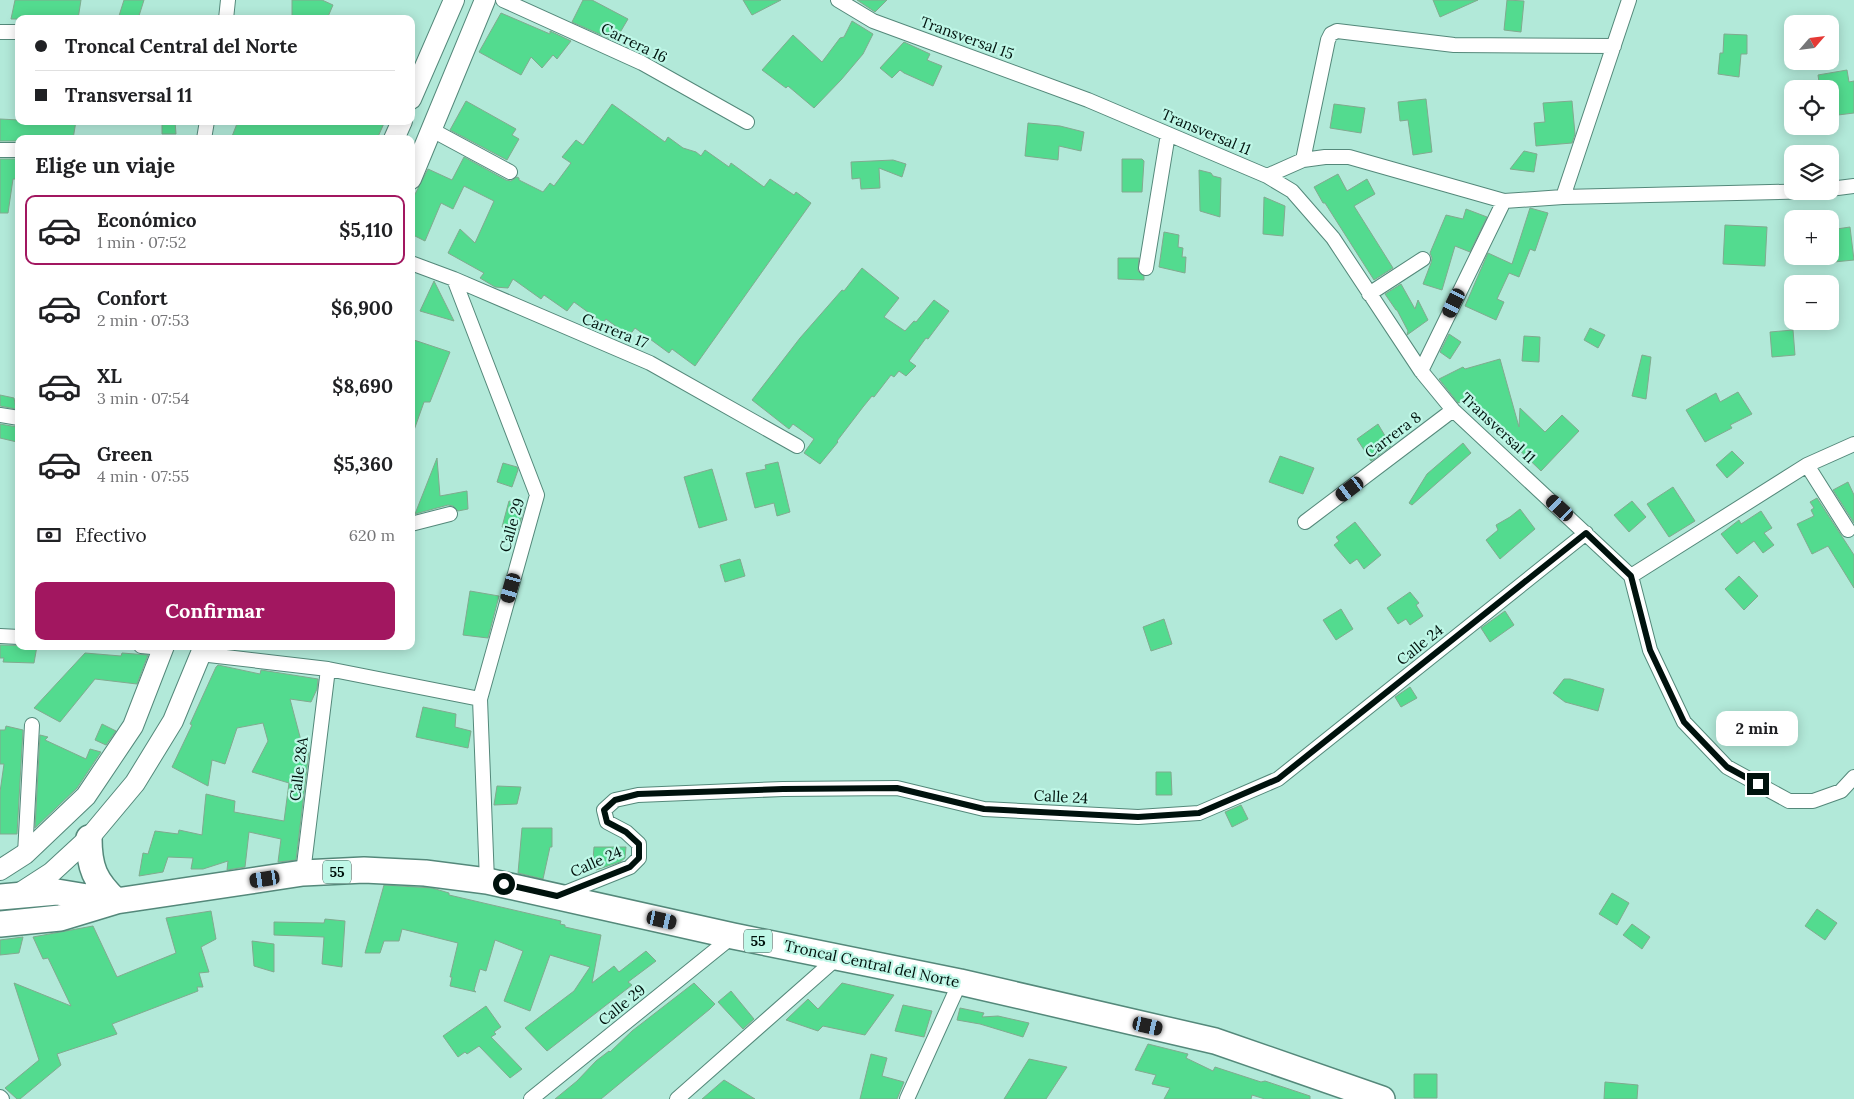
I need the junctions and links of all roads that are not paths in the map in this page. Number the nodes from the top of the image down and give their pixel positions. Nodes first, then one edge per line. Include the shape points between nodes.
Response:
1 (228, 0) edge
2 (454, 0) edge
3 (485, 0) edge
4 (503, 0) edge
5 (838, 0) edge
6 (1629, 0) edge
7 (226, 15) edge
8 (0, 32) edge
9 (15, 32) edge
10 (1614, 46) junction
11 (415, 91) edge
12 (1088, 100) joint
13 (747, 122) dead end
14 (432, 130) junction
15 (1168, 134) junction
16 (0, 150) edge
17 (15, 150) edge
18 (1303, 160) junction
19 (415, 170) edge
20 (510, 172) dead end
21 (1267, 176) junction
22 (1854, 186) edge
23 (1839, 188) edge
24 (1784, 192) edge
25 (1563, 197) junction
26 (1504, 201) junction
27 (1423, 259) dead end
28 (415, 265) edge
29 (1146, 268) dead end
30 (454, 280) junction
31 (1369, 294) junction
32 (1421, 371) junction
33 (1453, 410) junction
34 (0, 414) edge
35 (15, 417) edge
36 (1854, 444) edge
37 (797, 446) dead end
38 (1807, 464) junction
39 (450, 514) dead end
40 (1305, 522) dead end
41 (415, 523) edge
42 (1848, 530) dead end
43 (1586, 533) junction
44 (1631, 576) junction
45 (0, 636) edge
46 (15, 637) edge
47 (163, 650) edge
48 (202, 650) edge
49 (328, 669) junction
50 (480, 699) junction
51 (32, 725) dead end
52 (1854, 777) edge
53 (89, 838) junction
54 (25, 854) junction
55 (0, 870) edge
56 (303, 873) junction
57 (487, 880) junction
58 (557, 896) junction
59 (6, 901) edge
60 (116, 901) junction
61 (0, 924) edge
62 (732, 936) junction
63 (838, 957) junction
64 (960, 982) junction
65 (1349, 1094) edge
66 (532, 1099) edge
67 (677, 1099) edge
68 (907, 1099) edge
69 (1382, 1099) edge

1 - 7 street
2 - 11 main road
3 - 14 main road
4 - 13 street, Carrera 16 via 642,63
5 - 12 street, Transversal 15 via 873,22
6 - 10 street
8 - 9 street
10 - 18 street via 1454,45 1337,32 1331,34
10 - 25 street
12 - 15 street, Transversal 11
14 - 19 main road
14 - 20 street
15 - 21 street, Transversal 11
15 - 29 street
16 - 17 street
18 - 21 street
18 - 26 street via 1349,157
21 - 31 street, Transversal 11 via 1292,191 1334,238
22 - 23 street
24 - 25 street
25 - 26 street
26 - 32 street
27 - 31 street
28 - 30 street, Carrera 17
30 - 37 street, Carrera 17 via 650,363
30 - 50 street, Calle 29 via 537,495
31 - 32 street, Transversal 11
32 - 33 street, Transversal 11
33 - 40 street, Carrera 8
33 - 43 street, Transversal 11
34 - 35 street
36 - 38 street
38 - 42 street
38 - 44 street
39 - 41 street
43 - 44 street, Transversal 11
43 - 58 street, Calle 24 via 1278,779 1199,813 1138,817 984,809 897,788 638,794 615,800 604,810 607,822 626,832 639,844 639,858 630,867
44 - 52 street via 1650,650 1684,722 1727,767 1789,801 1813,801 1841,791
45 - 46 street
47 - 54 main road via 133,726 86,796
48 - 49 street
48 - 53 main road via 173,721 136,783
49 - 50 street
49 - 56 street, Calle 28A
50 - 57 street, Calle 29
51 - 54 street
53 - 59 main road via 51,873
53 - 60 highway via 94,874
54 - 55 main road
56 - 57 highway, Troncal Central del Norte / 55 via 364,870
56 - 60 highway, Troncal Central del Norte / 55
57 - 58 highway, Troncal Central del Norte / 55
58 - 62 highway, Troncal Central del Norte / 55
59 - 60 highway, 55 via 57,892
60 - 61 highway, 55 via 60,918
62 - 63 highway, Troncal Central del Norte / 55
62 - 66 street, Calle 29
63 - 64 highway, Troncal Central del Norte / 55
63 - 67 street
64 - 65 highway, Troncal Central del Norte / 55 via 1215,1041
64 - 68 street
65 - 69 highway, Troncal Central del Norte / 55

